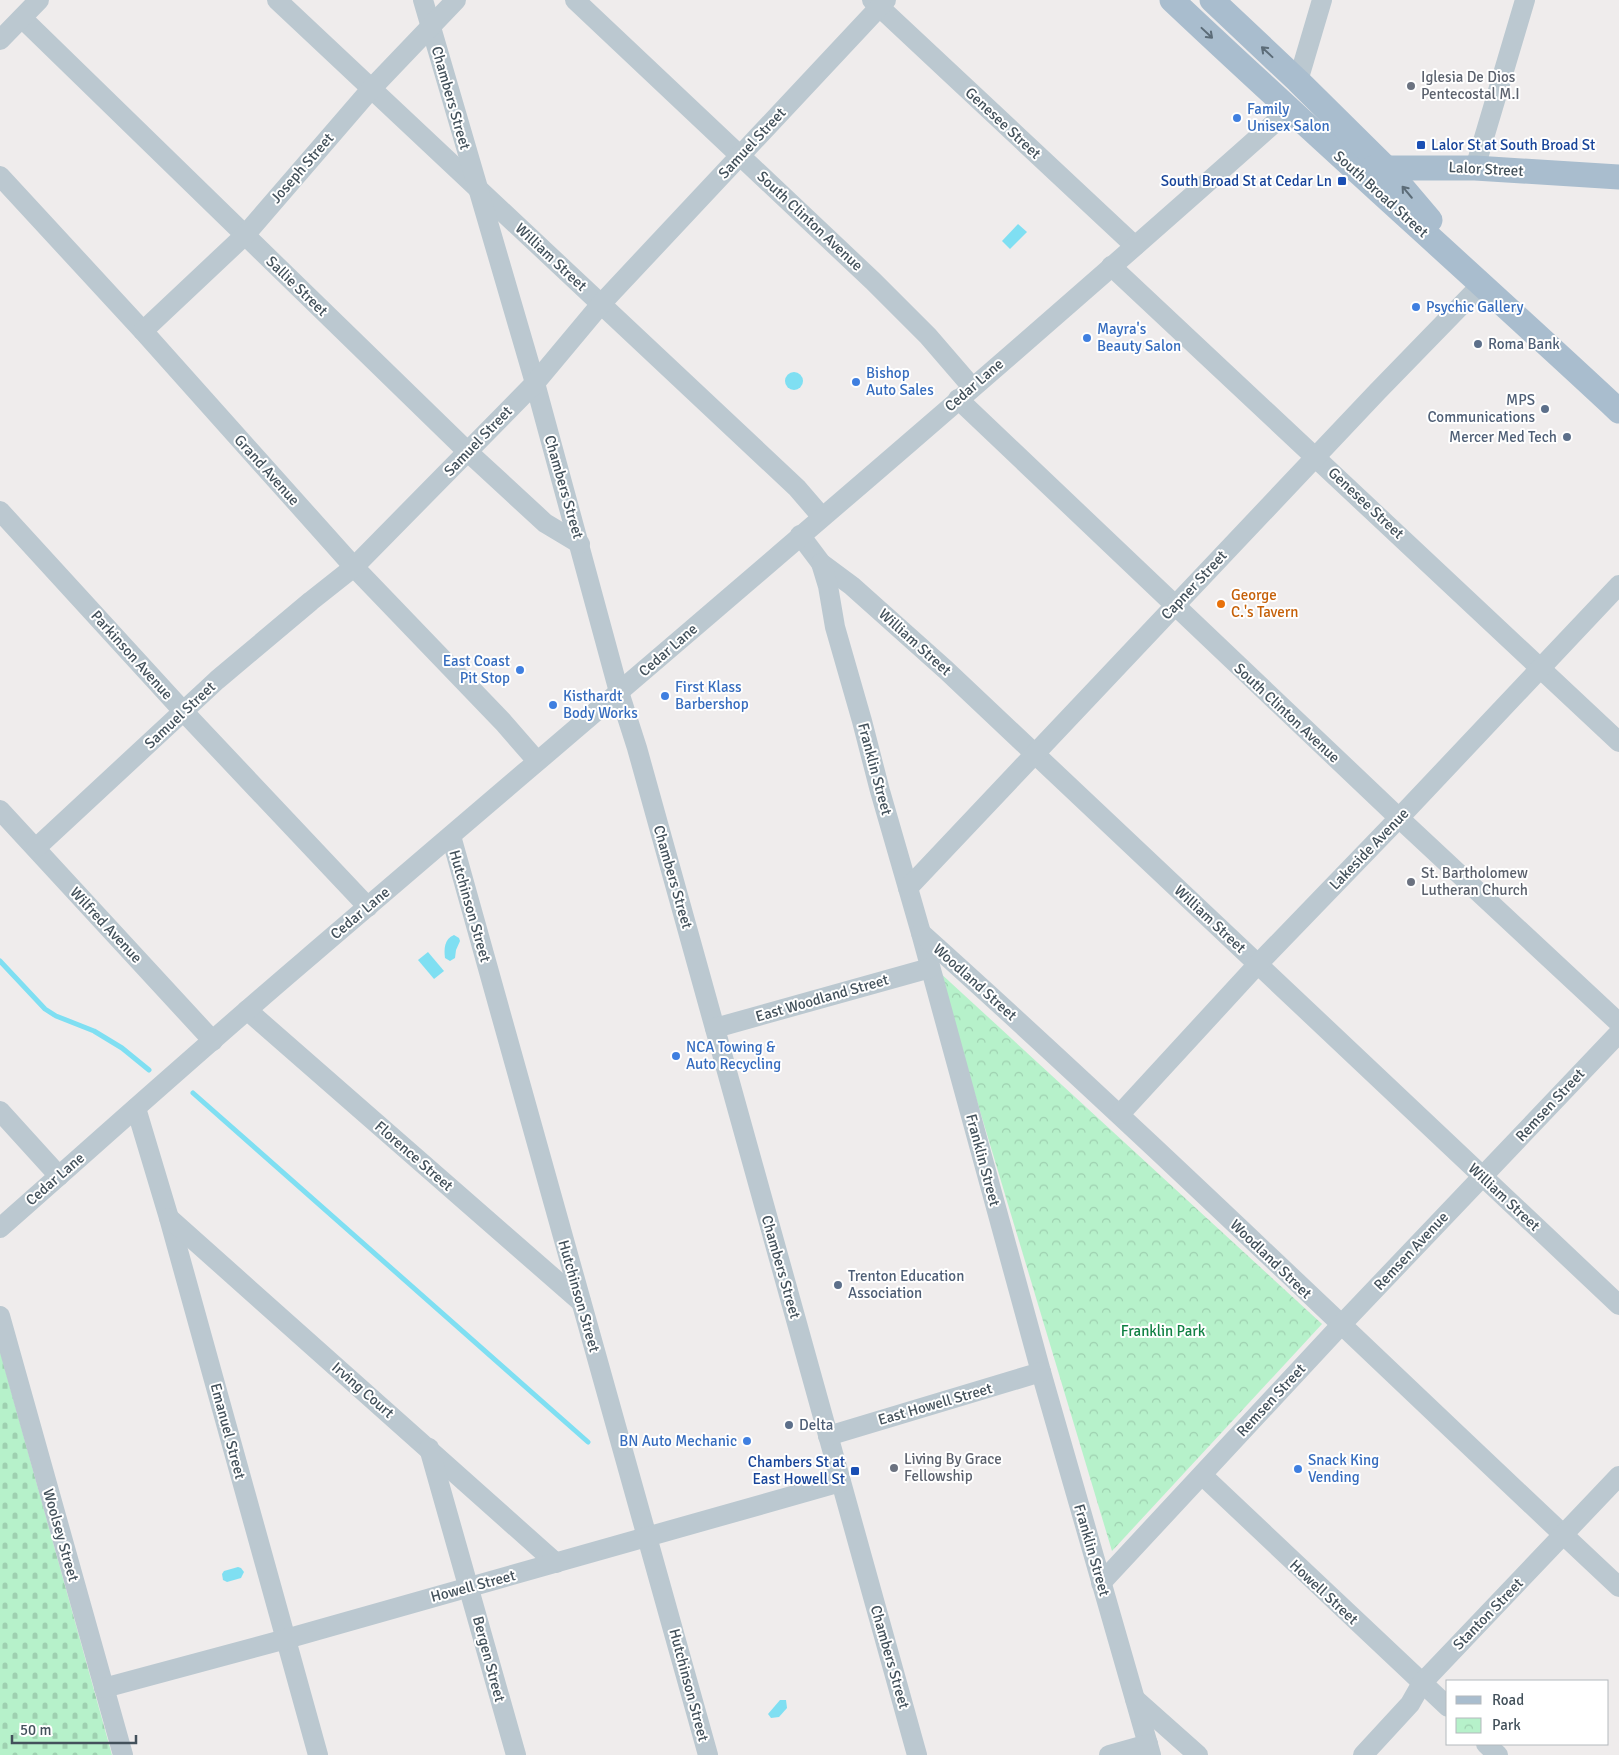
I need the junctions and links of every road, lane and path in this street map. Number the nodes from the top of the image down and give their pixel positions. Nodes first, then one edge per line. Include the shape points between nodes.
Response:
1 (40, 0) edge
2 (277, 0) edge
3 (423, 0) edge
4 (456, 0) edge
5 (575, 0) edge
6 (1172, 0) edge
7 (1212, 0) edge
8 (1322, 0) edge
9 (1525, 0) edge
10 (879, 2) edge
11 (23, 19) junction
12 (430, 27) junction
13 (0, 40) edge
14 (1298, 81) junction
15 (371, 89) junction
16 (1289, 110) junction
17 (740, 156) junction
18 (1385, 167) junction
19 (1475, 168) junction
20 (1353, 169) junction
21 (0, 176) edge
22 (1619, 177) edge
23 (477, 188) junction
24 (244, 235) junction
25 (1134, 246) junction
26 (1111, 266) junction
27 (1482, 284) junction
28 (601, 304) junction
29 (143, 332) junction
30 (535, 383) junction
31 (965, 393) junction
32 (1619, 412) edge
33 (468, 452) junction
34 (1316, 456) junction
35 (0, 511) edge
36 (822, 517) junction
37 (800, 535) junction
38 (580, 544) junction
39 (821, 563) junction
40 (354, 566) junction
41 (1619, 585) edge
42 (1174, 606) junction
43 (1541, 668) junction
44 (620, 692) junction
45 (183, 711) junction
46 (1619, 742) edge
47 (1035, 755) junction
48 (537, 761) junction
49 (0, 810) edge
50 (1399, 818) junction
51 (451, 836) junction
52 (36, 848) junction
53 (908, 888) junction
54 (368, 907) junction
55 (921, 933) junction
56 (1258, 964) junction
57 (930, 968) junction
58 (247, 1010) junction
59 (1619, 1023) edge
60 (715, 1028) junction
61 (1619, 1033) edge
62 (213, 1041) junction
63 (136, 1108) junction
64 (0, 1111) edge
65 (1120, 1114) junction
66 (59, 1176) junction
67 (1482, 1176) junction
68 (169, 1218) junction
69 (0, 1228) edge
70 (581, 1302) junction
71 (1619, 1305) edge
72 (0, 1316) edge
73 (1341, 1325) junction
74 (1041, 1372) junction
75 (828, 1436) junction
76 (429, 1448) junction
77 (1202, 1475) junction
78 (1619, 1476) edge
79 (841, 1482) junction
80 (1563, 1535) junction
81 (648, 1537) junction
82 (556, 1563) junction
83 (1101, 1583) junction
84 (470, 1587) junction
85 (1619, 1587) edge
86 (286, 1639) junction
87 (1422, 1682) junction
88 (104, 1688) junction
89 (1135, 1699) junction
90 (1446, 1705) edge
91 (1487, 1745) edge
92 (1150, 1750) edge
93 (123, 1755) edge
94 (318, 1755) edge
95 (516, 1755) edge
96 (708, 1755) edge
97 (917, 1755) edge
98 (1109, 1755) edge
99 (1198, 1755) edge
100 (1363, 1755) edge
101 (1498, 1755) edge

1 - 11 street
2 - 15 street, William Street
3 - 12 street, Chambers Street
4 - 12 street, Joseph Street
5 - 17 street, South Clinton Avenue
6 -> 16 main road, South Broad Street
14 -> 7 main road, South Broad Street
8 - 14 street
9 - 19 street
10 - 17 street, Samuel Street
10 - 25 street, Genesee Street
11 - 13 street
11 - 24 street, Sallie Street
12 - 15 street, Joseph Street
12 - 23 street, Chambers Street
14 - 18 main road, South Broad Street
15 - 23 street, William Street
15 - 24 street, Joseph Street
16 - 20 main road, South Broad Street
16 - 25 street, Cedar Lane
17 - 28 street, Samuel Street
17 - 31 street, South Clinton Avenue via 931,338
18 - 19 main road, Lalor Street
18 - 20 main road, Lalor Street
27 -> 18 main road, South Broad Street
19 - 22 main road, Lalor Street
20 - 27 main road, South Broad Street
21 - 29 street, Grand Avenue
23 - 28 street, William Street
23 - 30 street, Chambers Street
24 - 29 street, Joseph Street
24 - 33 street, Sallie Street
25 - 26 street, Cedar Lane
26 - 31 street, Cedar Lane
26 - 34 street, Genesee Street
27 - 32 main road, South Broad Street
27 - 34 street, Capner Street
28 - 30 street, Samuel Street
28 - 36 street, William Street via 797,488
29 - 40 street, Grand Avenue
30 - 33 street, Samuel Street
30 - 38 street, Chambers Street
31 - 36 street, Cedar Lane
31 - 42 street, South Clinton Avenue
33 - 38 street, Sallie Street via 545,523
33 - 40 street, Samuel Street
34 - 42 street, Capner Street
34 - 43 street, Genesee Street
35 - 45 street, Parkinson Avenue
36 - 37 street, Cedar Lane
37 - 39 street, William Street
37 - 44 street, Cedar Lane
38 - 44 street, Chambers Street
39 - 47 street, William Street via 852,586 946,670
39 - 53 street, Franklin Street via 835,626
40 - 45 street, Samuel Street via 310,600
40 - 48 street, Grand Avenue
41 - 43 street, Lakeside Avenue
42 - 47 street, Capner Street
42 - 50 street, South Clinton Avenue
43 - 46 street, Genesee Street
43 - 50 street, Lakeside Avenue
44 - 48 street, Cedar Lane
44 - 60 street, Chambers Street
45 - 52 street, Samuel Street
45 - 54 street, Parkinson Avenue
47 - 53 street, Capner Street
47 - 56 street, William Street
48 - 51 street, Cedar Lane
49 - 52 street, Wilfred Avenue
50 - 56 street, Lakeside Avenue
50 - 59 street, South Clinton Avenue
51 - 54 street, Cedar Lane
51 - 70 street, Hutchinson Street
52 - 62 street, Wilfred Avenue
53 - 55 street, Franklin Street
54 - 58 street, Cedar Lane
55 - 57 street, Franklin Street
55 - 65 street, Woodland Street
56 - 65 street, Lakeside Avenue
56 - 67 street, William Street
57 - 60 street, East Woodland Street
57 - 74 street, Franklin Street
58 - 62 street, Cedar Lane
58 - 70 street, Florence Street
60 - 75 street, Chambers Street
61 - 67 street, Remsen Street
62 - 63 street, Cedar Lane
63 - 66 street, Cedar Lane
63 - 68 street, Emanuel Street
64 - 66 street
65 - 73 street, Woodland Street
66 - 69 street, Cedar Lane
67 - 71 street, William Street
67 - 73 street, Remsen Avenue
68 - 76 street, Irving Court
68 - 86 street, Emanuel Street
70 - 81 street, Hutchinson Street
72 - 88 street, Woolsey Street
73 - 77 street, Remsen Street
73 - 80 street, Woodland Street
74 - 75 street, East Howell Street
74 - 83 street, Franklin Street
75 - 79 street, Chambers Street
76 - 82 street, Irving Court
76 - 84 street, Bergen Street
77 - 83 street
77 - 87 street, Howell Street
78 - 80 street, Stanton Street
79 - 81 street, Howell Street
79 - 97 street, Chambers Street
80 - 85 street, Woodland Street
80 - 87 street, Stanton Street
81 - 82 street, Howell Street
81 - 96 street, Hutchinson Street
82 - 84 street, Howell Street
83 - 89 street, Franklin Street
84 - 86 street, Howell Street
84 - 95 street, Bergen Street
86 - 88 street, Howell Street
86 - 94 street, Emanuel Street
87 - 90 street, Howell Street
87 - 100 street, Stanton Street via 1410,1704
88 - 93 street, Woolsey Street
89 - 92 street, Franklin Street
89 - 99 street
91 - 101 street
92 - 98 street

